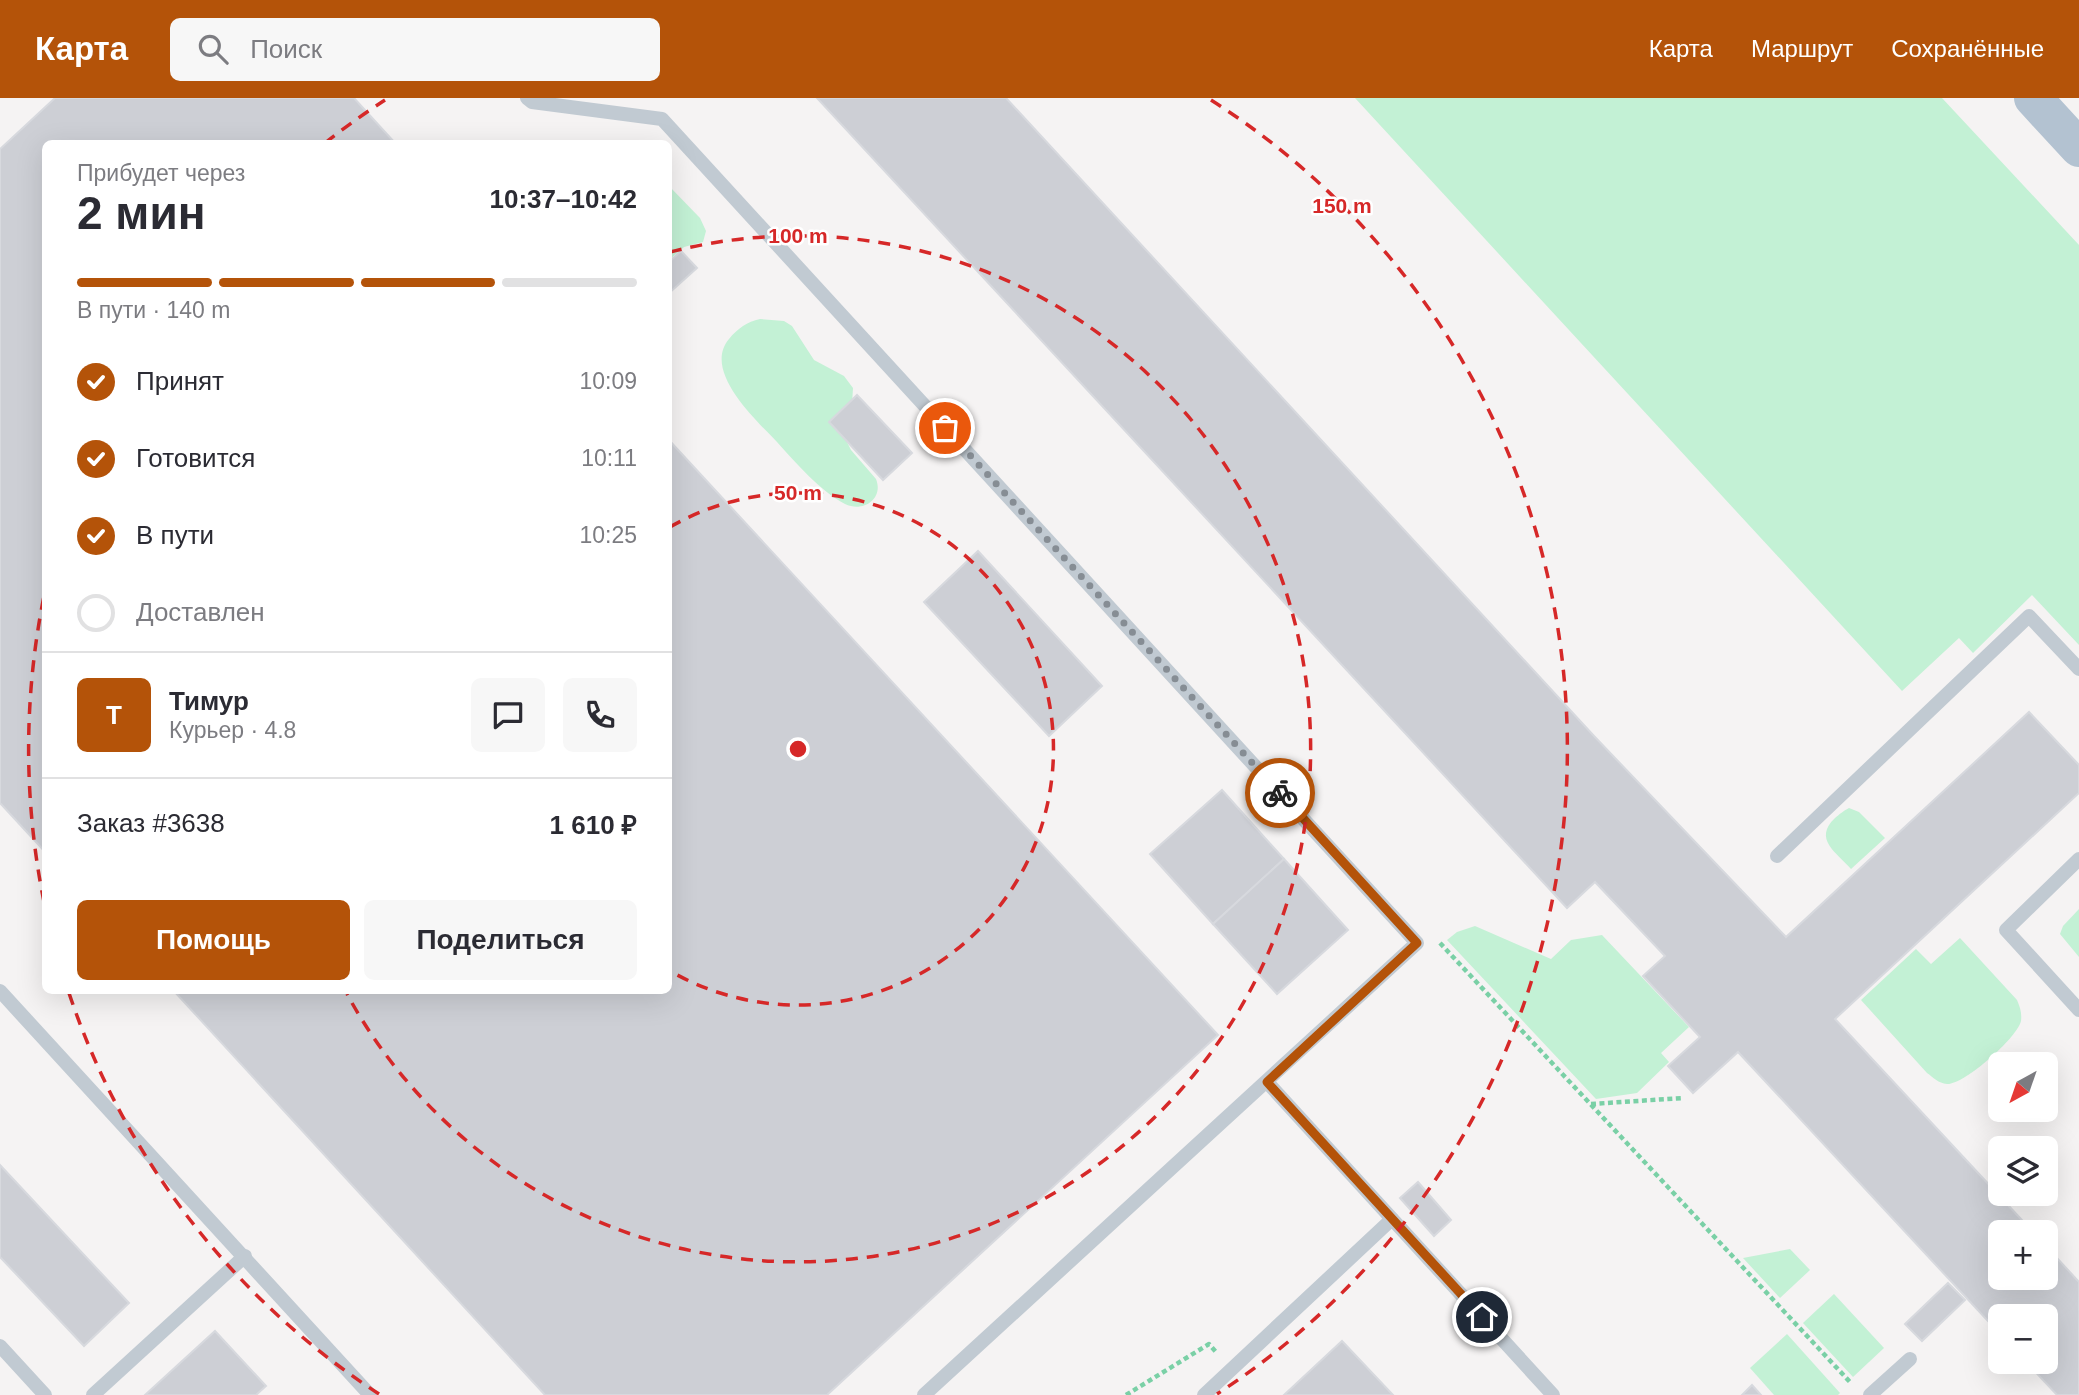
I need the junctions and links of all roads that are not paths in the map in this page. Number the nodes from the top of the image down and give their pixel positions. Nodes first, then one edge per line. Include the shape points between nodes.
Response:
1 (527, 98) edge
2 (2033, 98) edge
3 (2079, 148) edge
4 (2079, 669) edge
5 (1777, 856) dead end
6 (2079, 859) edge
7 (0, 991) edge
8 (2079, 1010) edge
9 (1267, 1082) junction
10 (1392, 1219) junction
11 (245, 1256) junction
12 (0, 1346) edge
13 (1910, 1359) dead end
14 (45, 1395) edge
15 (93, 1395) edge
16 (370, 1395) edge
17 (925, 1395) edge
18 (1203, 1395) edge
19 (1553, 1395) edge
20 (1870, 1395) edge

1 - 9 lane via 662,119 1417,943
2 - 3 main road
4 - 5 lane via 2029,616
6 - 8 lane via 2006,930
7 - 11 lane
9 - 10 lane
9 - 17 lane
10 - 18 lane
10 - 19 lane
11 - 15 lane
11 - 16 lane
12 - 14 lane
13 - 20 lane

